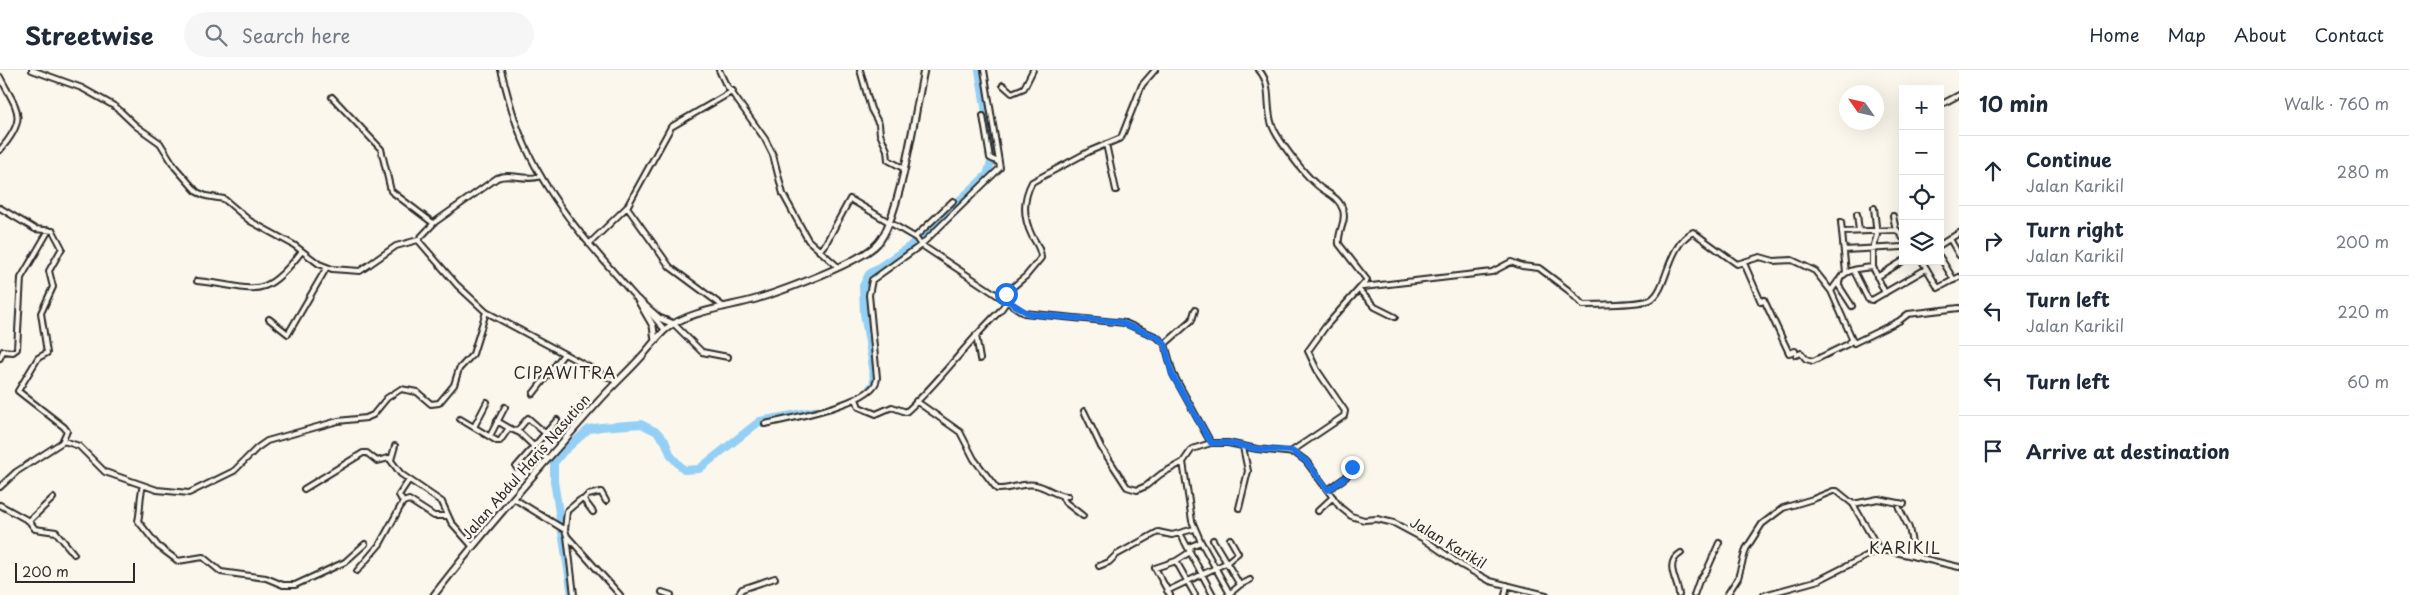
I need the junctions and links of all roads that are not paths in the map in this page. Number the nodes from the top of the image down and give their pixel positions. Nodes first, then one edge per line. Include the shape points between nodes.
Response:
1 (32, 70) edge
2 (501, 70) edge
3 (719, 70) edge
4 (860, 70) edge
5 (924, 70) edge
6 (984, 70) edge
7 (1033, 70) edge
8 (1155, 70) edge
9 (1259, 70) edge
10 (0, 77) edge
11 (1003, 85) dead end
12 (732, 92) junction
13 (1959, 95) edge
14 (332, 97) dead end
15 (1944, 103) dead end
16 (983, 116) dead end
17 (1106, 144) junction
18 (0, 150) edge
19 (998, 162) junction
20 (903, 168) junction
21 (541, 176) junction
22 (1116, 190) dead end
23 (953, 201) dead end
24 (627, 207) junction
25 (0, 208) edge
26 (1874, 208) dead end
27 (1856, 214) dead end
28 (1893, 216) dead end
29 (1841, 222) dead end
30 (433, 223) junction
31 (889, 223) junction
32 (49, 230) junction
33 (1877, 230) junction
34 (1896, 230) junction
35 (1860, 231) junction
36 (1842, 232) junction
37 (1959, 232) edge
38 (1899, 233) edge
39 (915, 238) junction
40 (1950, 239) junction
41 (418, 240) junction
42 (1944, 243) edge
43 (589, 244) junction
44 (921, 245) junction
45 (1899, 247) edge
46 (1873, 248) junction
47 (302, 250) junction
48 (1844, 250) junction
49 (819, 251) junction
50 (1959, 255) edge
51 (1744, 262) junction
52 (1899, 263) edge
53 (1944, 264) edge
54 (1924, 265) edge
55 (837, 266) junction
56 (327, 267) junction
57 (1873, 267) junction
58 (1926, 269) junction
59 (1854, 271) junction
60 (1846, 273) junction
61 (1877, 277) junction
62 (1959, 277) edge
63 (1954, 280) junction
64 (197, 281) dead end
65 (1838, 282) junction
66 (1363, 287) junction
67 (1360, 291) junction
68 (1831, 291) junction
69 (1885, 293) junction
70 (1003, 299) junction
71 (638, 300) junction
72 (1852, 306) dead end
73 (726, 308) junction
74 (1959, 308) edge
75 (1195, 310) dead end
76 (486, 312) junction
77 (1395, 317) dead end
78 (269, 319) dead end
79 (674, 324) junction
80 (665, 330) junction
81 (976, 334) junction
82 (1852, 340) junction
83 (655, 341) junction
84 (1165, 344) junction
85 (564, 354) junction
86 (0, 358) edge
87 (728, 358) dead end
88 (980, 359) dead end
89 (615, 381) junction
90 (533, 394) dead end
91 (856, 399) junction
92 (916, 401) junction
93 (487, 402) dead end
94 (505, 406) dead end
95 (1084, 411) dead end
96 (460, 419) dead end
97 (557, 420) dead end
98 (497, 421) junction
99 (765, 424) dead end
100 (474, 427) junction
101 (509, 428) junction
102 (517, 431) junction
103 (546, 433) junction
104 (490, 436) junction
105 (62, 442) junction
106 (1211, 443) junction
107 (395, 446) dead end
108 (535, 446) junction
109 (1243, 447) junction
110 (1292, 451) junction
111 (547, 459) junction
112 (391, 460) junction
113 (1183, 462) junction
114 (516, 467) dead end
115 (1352, 467) dead end
116 (409, 480) junction
117 (143, 486) junction
118 (0, 487) edge
119 (304, 489) dead end
120 (1328, 490) junction
121 (1062, 496) junction
122 (1068, 496) dead end
123 (53, 498) dead end
124 (513, 498) junction
125 (1332, 498) junction
126 (583, 500) junction
127 (606, 501) dead end
128 (403, 502) junction
129 (1853, 504) junction
130 (1904, 504) dead end
131 (0, 506) edge
132 (1239, 508) dead end
133 (1899, 508) dead end
134 (593, 512) dead end
135 (1318, 512) dead end
136 (448, 516) junction
137 (1083, 516) dead end
138 (29, 521) junction
139 (563, 529) junction
140 (1194, 529) junction
141 (1180, 533) junction
142 (567, 536) junction
143 (1230, 539) dead end
144 (1213, 540) dead end
145 (1201, 542) junction
146 (1719, 543) dead end
147 (365, 544) dead end
148 (473, 547) junction
149 (1880, 551) junction
150 (1190, 552) junction
151 (1681, 553) dead end
152 (74, 554) dead end
153 (1915, 557) junction
154 (1176, 561) junction
155 (1226, 563) junction
156 (1099, 566) dead end
157 (1959, 567) edge
158 (1215, 568) junction
159 (357, 571) dead end
160 (1201, 574) junction
161 (775, 578) dead end
162 (1250, 580) dead end
163 (1188, 581) junction
164 (1240, 584) junction
165 (1507, 585) junction
166 (662, 592) dead end
167 (1168, 593) edge
168 (436, 594) edge
169 (1229, 594) edge
170 (574, 595) edge
171 (620, 595) edge
172 (671, 595) edge
173 (738, 595) edge
174 (1195, 595) edge
175 (1213, 595) edge
176 (1505, 595) edge
177 (1546, 595) edge
178 (1679, 595) edge
179 (1694, 595) edge
180 (1727, 595) edge
181 (1764, 595) edge

1 - 47 street via 82,88 116,107 160,143 197,192 224,199 250,222 267,228
2 - 21 street via 520,135
3 - 12 street
4 - 20 street via 888,160
5 - 20 main road, Jalan Abdul Haris Nasution
6 - 19 street
7 - 11 street via 1024,88 1012,93
8 - 17 street via 1142,85 1122,137
9 - 66 street via 1268,84 1274,130 1308,177 1333,195 1344,210 1339,244 1367,278
10 - 18 street via 19,116 15,130
12 - 24 street via 671,127
12 - 49 street via 765,139 783,194 808,240
13 - 15 street
14 - 30 street via 381,149 391,192
16 - 19 street via 992,159
17 - 22 street
17 - 70 street via 1032,182 1024,206 1030,234 1041,258
19 - 44 street via 1000,168
20 - 31 main road, Jalan Abdul Haris Nasution
21 - 30 street via 531,180 500,177
21 - 43 street
23 - 39 street
24 - 43 street
24 - 73 street via 670,267
25 - 32 street via 35,229
26 - 33 street
27 - 35 street
28 - 34 street
29 - 36 street
30 - 41 street
31 - 39 street
31 - 49 street via 850,199
31 - 55 main road, Jalan Abdul Haris Nasution via 872,249
32 - 86 street via 22,278 17,350 3,351
32 - 105 street via 55,233 62,248 50,268 53,287 41,313 47,353 38,358 18,391 64,427 67,431
33 - 34 street
33 - 35 street
33 - 46 street
34 - 38 street
35 - 36 street
36 - 48 street
37 - 40 street
39 - 44 street
40 - 42 street
40 - 50 street
41 - 56 street via 396,246 360,271
41 - 76 street via 457,285
43 - 71 street
44 - 70 street
44 - 91 street via 871,282 869,295 877,383
45 - 46 street
46 - 48 street
46 - 57 street
47 - 56 street
47 - 64 street via 271,284 260,289
48 - 60 street
49 - 55 street
51 - 66 street via 1736,264 1693,232 1676,248 1656,293 1648,301 1583,305 1539,268 1511,262 1492,272
51 - 68 street via 1760,257 1774,261 1792,260 1815,271
51 - 82 street via 1789,353 1795,351 1796,355 1800,353 1813,361
52 - 61 street
53 - 63 street
54 - 58 street
55 - 73 main road, Jalan Abdul Haris Nasution via 769,295
56 - 78 street via 288,334
57 - 59 street
57 - 61 street
58 - 63 street via 1938,288
58 - 69 street
59 - 60 street
59 - 69 street via 1868,299 1874,300
60 - 65 street
61 - 69 street
62 - 63 street
65 - 68 street
65 - 72 street
66 - 67 street
67 - 77 street via 1375,307
67 - 110 street via 1326,326 1308,352 1344,416
68 - 82 street
70 - 81 street via 1005,304
70 - 84 street via 1029,314 1125,323
71 - 79 main road via 659,318
71 - 80 street
71 - 83 main road via 653,326
73 - 79 main road, Jalan Abdul Haris Nasution
74 - 82 street via 1908,314 1858,342
75 - 84 street via 1192,320
76 - 85 street
76 - 117 street via 473,354 459,369 454,386 439,403 432,404 417,392 400,389 366,418 338,421 267,441 232,472 189,493
79 - 80 main road, Jalan Abdul Haris Nasution
79 - 87 street via 702,352
80 - 83 main road, Jalan Abdul Haris Nasution
81 - 88 street
81 - 92 street
83 - 89 main road, Jalan Abdul Haris Nasution
84 - 106 street via 1172,374
85 - 89 street
85 - 90 street
89 - 111 main road, Jalan Abdul Haris Nasution
91 - 92 street via 858,406 876,414 892,407 904,413
91 - 99 street
92 - 121 street via 960,432 972,456 997,490 1038,485
93 - 100 street
94 - 98 street
95 - 113 street via 1101,447 1127,487 1138,490
96 - 100 street
97 - 103 street
98 - 101 street
98 - 104 street
100 - 104 street
101 - 102 street
101 - 104 street via 500,441
102 - 103 street via 528,418
102 - 108 street
103 - 108 street
105 - 117 street via 74,443 103,470
105 - 118 street via 18,470
106 - 109 street
106 - 113 street via 1192,448
107 - 112 street
108 - 111 street
108 - 114 street
109 - 110 street
109 - 132 street via 1248,471
110 - 120 street, Jalan Karikil via 1306,461
111 - 124 main road, Jalan Abdul Haris Nasution
112 - 116 street
112 - 119 street via 377,461 363,453
113 - 140 street
115 - 120 street via 1346,477
116 - 128 street via 398,497
116 - 136 street via 438,498
117 - 147 street via 138,521 158,546 178,561 204,557 220,572 297,585 345,562
120 - 125 street, Jalan Karikil
121 - 122 street
121 - 137 street
123 - 138 street
124 - 139 street
124 - 148 main road, Jalan Abdul Haris Nasution
125 - 135 street
125 - 165 street, Jalan Karikil via 1351,516 1394,523 1490,581
126 - 127 street via 588,495 601,492
126 - 134 street
126 - 139 street via 567,511
128 - 136 street via 409,500 434,516
128 - 159 street via 380,544
129 - 130 street via 1878,499
129 - 149 street
129 - 180 street via 1837,491 1832,491 1780,510 1762,524 1746,549 1738,578
131 - 138 street
133 - 153 street via 1909,528
136 - 148 street
138 - 152 street via 35,529 60,535
139 - 142 street
140 - 141 street
140 - 145 street
141 - 150 street
141 - 156 street via 1158,532
142 - 170 street
142 - 171 street
143 - 155 street via 1238,553
144 - 155 street
145 - 150 street via 1191,546
145 - 158 street
146 - 179 street
148 - 168 main road, Jalan Abdul Haris Nasution
149 - 153 street
149 - 181 street via 1819,580
150 - 154 street
150 - 160 street
151 - 178 street via 1675,557 1672,568
153 - 157 street
154 - 163 street
154 - 167 street via 1155,568
155 - 158 street
155 - 164 street
158 - 160 street
158 - 169 street
160 - 163 street
160 - 175 street
161 - 173 street via 742,589
162 - 164 street
163 - 167 street
163 - 174 street
164 - 169 street
165 - 176 street
165 - 177 street, Jalan Karikil
166 - 172 street

